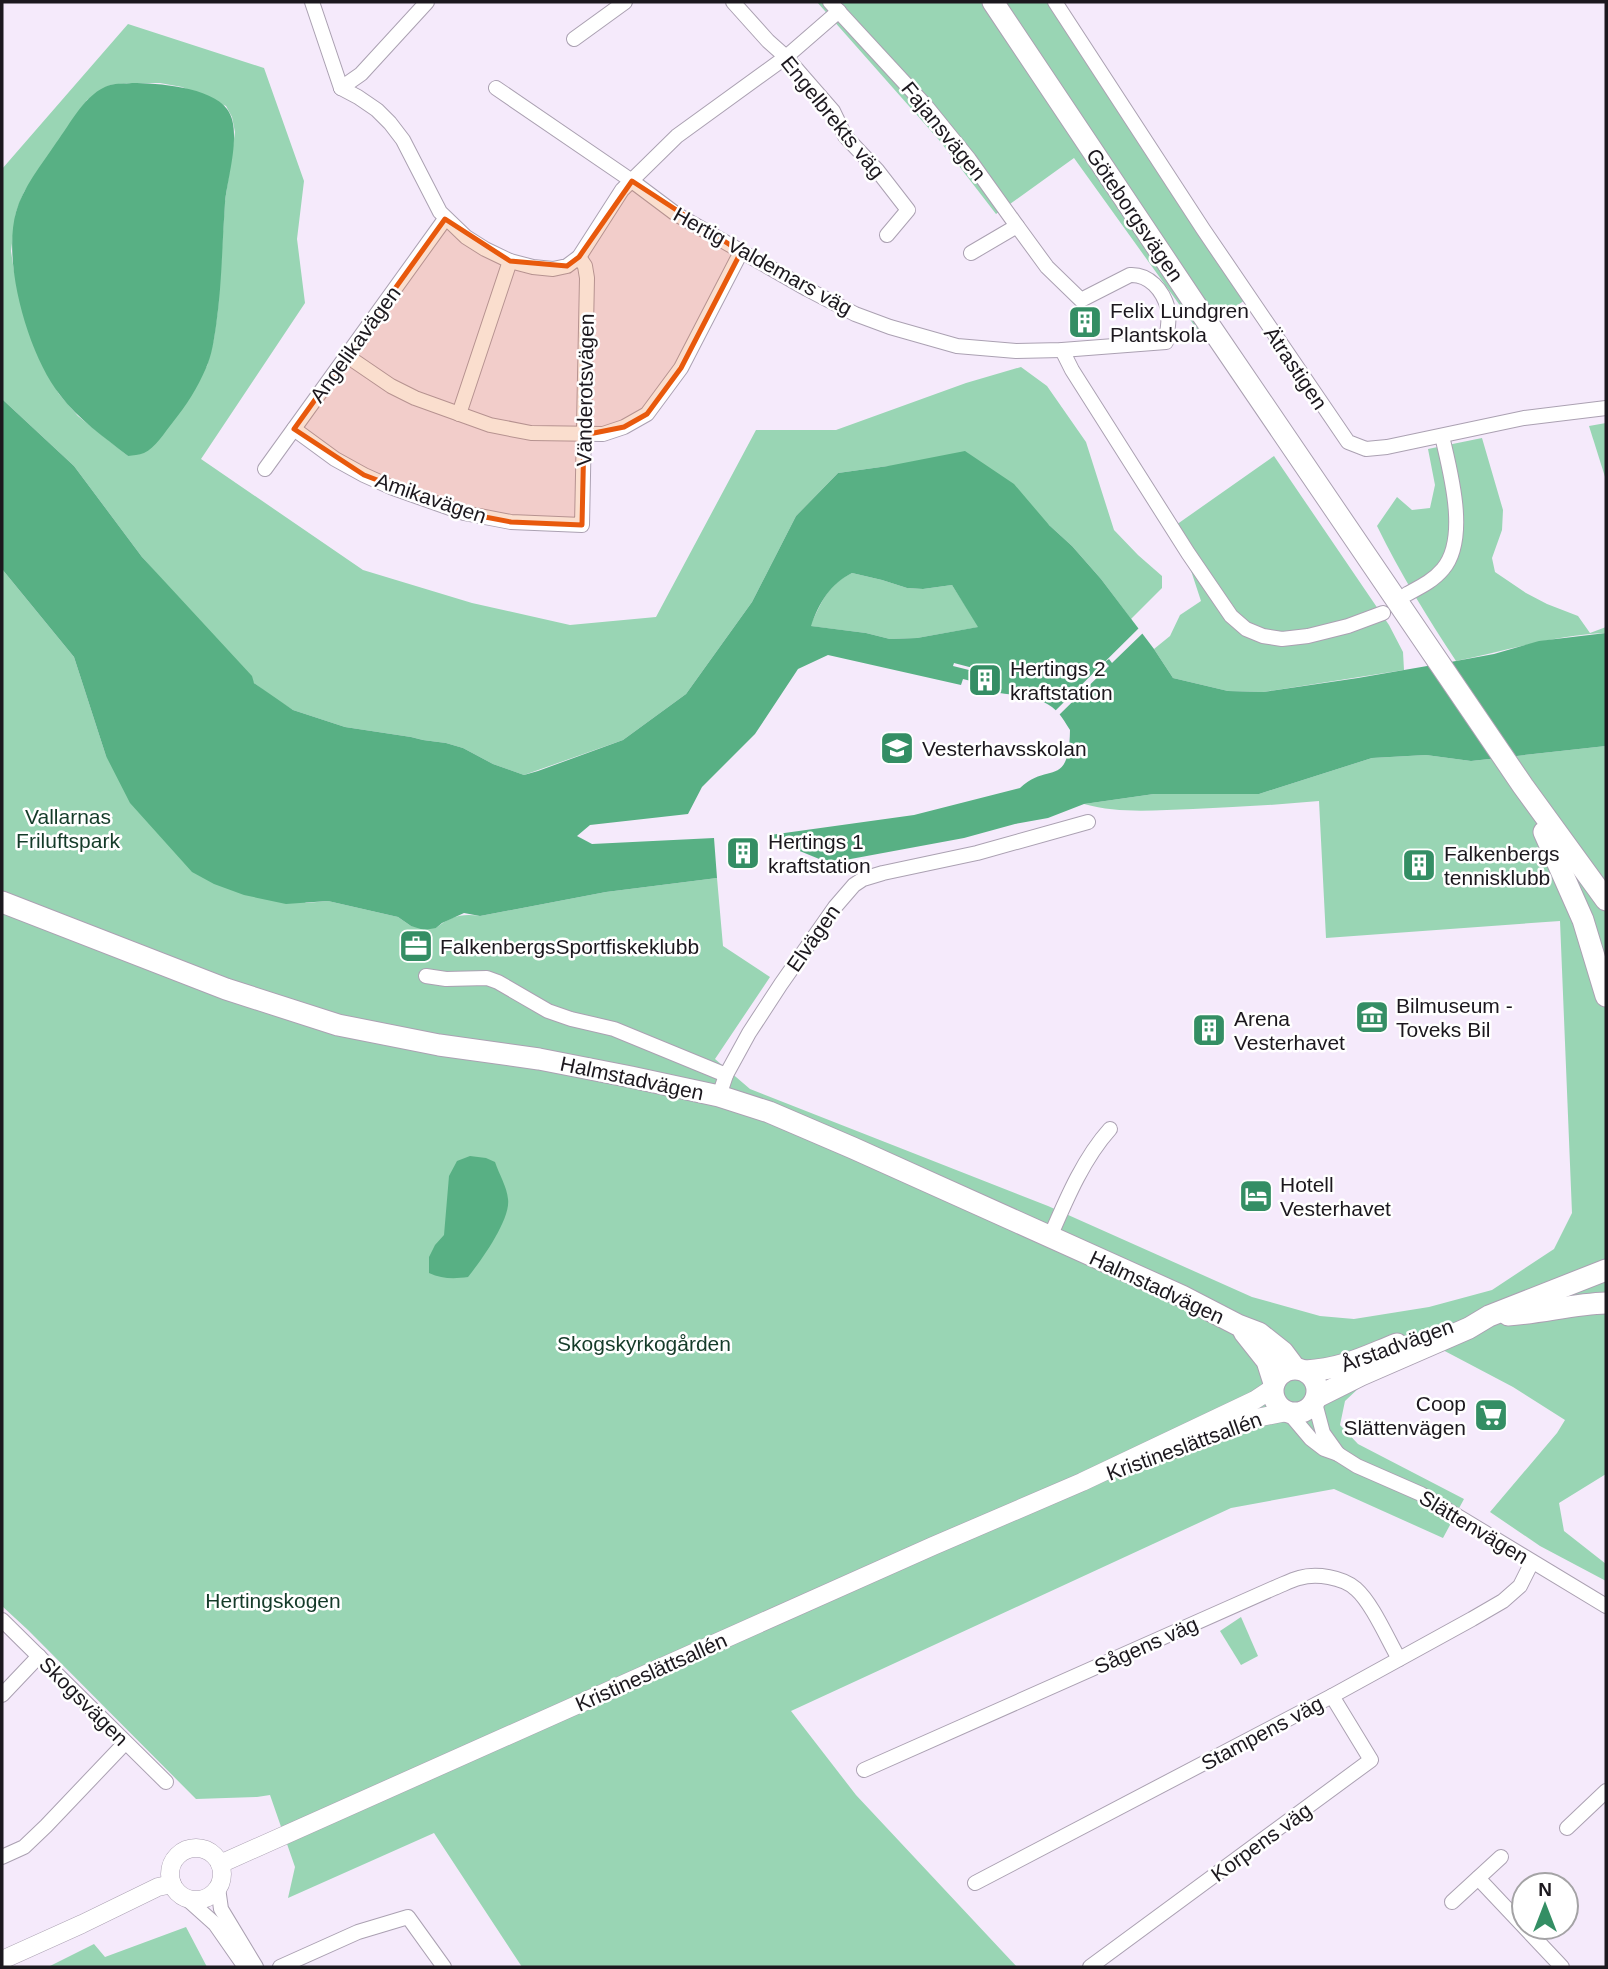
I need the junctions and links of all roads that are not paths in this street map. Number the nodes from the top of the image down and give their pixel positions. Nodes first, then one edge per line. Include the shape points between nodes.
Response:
1 (312, 2) edge
2 (427, 2) edge
3 (625, 2) edge
4 (733, 2) edge
5 (993, 2) edge
6 (1055, 2) edge
7 (835, 6) edge
8 (575, 38) dead end
9 (786, 57) junction
10 (341, 88) junction
11 (496, 88) dead end
12 (632, 181) junction
13 (445, 219) junction
14 (1017, 226) junction
15 (887, 235) dead end
16 (740, 252) junction
17 (971, 253) dead end
18 (579, 257) junction
19 (510, 261) junction
20 (1166, 342) joint
21 (1062, 350) junction
22 (347, 356) junction
23 (1606, 408) edge
24 (459, 414) junction
25 (294, 429) junction
26 (584, 435) junction
27 (1442, 436) junction
28 (265, 469) dead end
29 (582, 525) joint
30 (1407, 594) dead end
31 (1383, 613) dead end
32 (1519, 780) junction
33 (1088, 822) dead end
34 (1603, 894) edge
35 (2, 902) edge
36 (426, 976) dead end
37 (1606, 996) edge
38 (726, 1075) junction
39 (719, 1096) junction
40 (1110, 1129) dead end
41 (1050, 1237) junction
42 (1606, 1270) edge
43 (1606, 1303) edge
44 (1489, 1316) junction
45 (1238, 1325) junction
46 (1300, 1370) junction
47 (1274, 1385) junction
48 (1316, 1400) junction
49 (1288, 1413) junction
50 (1338, 1454) junction
51 (1082, 1482) junction
52 (1532, 1562) junction
53 (1606, 1606) edge
54 (2, 1620) edge
55 (39, 1656) junction
56 (1399, 1659) junction
57 (2, 1695) edge
58 (1332, 1696) junction
59 (125, 1743) junction
60 (864, 1770) dead end
61 (166, 1782) dead end
62 (1606, 1791) edge
63 (1567, 1828) dead end
64 (2, 1857) edge
65 (1501, 1857) dead end
66 (220, 1864) junction
67 (1478, 1878) junction
68 (975, 1883) dead end
69 (172, 1884) junction
70 (218, 1888) junction
71 (186, 1898) junction
72 (1452, 1902) dead end
73 (2, 1960) edge
74 (245, 1967) edge
75 (256, 1967) edge
76 (280, 1967) edge
77 (444, 1967) edge
78 (1090, 1967) edge
79 (1562, 1967) edge

1 - 10 street
2 - 10 street via 361,74
3 - 8 street
4 - 9 street, Engelbrekts väg
5 - 32 main road, Göteborgsvägen
6 - 27 street, Ätrastigen via 1342,436 1366,449
7 - 9 street
7 - 14 street, Fajansvägen via 934,116
9 - 12 street via 684,131
9 - 15 street, Engelbrekts väg via 908,210
10 - 13 street via 390,123
11 - 12 street, Hertig Valdemars väg
12 - 16 street, Hertig Valdemars väg
12 - 18 street
13 - 19 street via 466,237
13 - 22 street, Angelikavägen
14 - 17 street
14 - 20 street, Fajansvägen via 1047,267 1081,300 1130,275 1147,277 1168,310
16 - 21 street, Hertig Valdemars väg via 855,314 935,341 1016,351
16 - 26 street via 681,368 647,414 624,427
18 - 19 street via 553,269
18 - 26 street, Vänderotsvägen via 587,278
19 - 24 street
20 - 21 street, Hertig Valdemars väg
21 - 31 street via 1188,553 1231,616 1246,629 1282,639 1308,636
22 - 24 street via 391,386
22 - 25 street, Angelikavägen
23 - 27 street, Ätrastigen via 1524,418
24 - 26 street via 509,430
25 - 28 street, Angelikavägen
25 - 29 street, Amikavägen via 364,475 464,513 511,523
26 - 29 street, Vänderotsvägen
27 - 30 street via 1457,510 1451,553 1434,579
32 - 34 main road
32 - 37 main road via 1575,900
33 - 38 street, Elvägen via 876,875 853,885 781,984
35 - 39 main road, Halmstadvägen via 226,989 338,1025
36 - 38 street via 487,978 548,1011 614,1029
38 - 39 street, Elvägen
39 - 41 main road, Halmstadvägen via 793,1122
40 - 41 street via 1084,1167
41 - 45 main road, Halmstadvägen
42 - 44 main road, Årstadvägen
43 - 44 main road
44 - 46 main road, Årstadvägen via 1433,1331 1348,1365
44 - 48 main road, Årstadvägen
45 - 46 main road, Halmstadvägen via 1272,1342
45 - 47 main road, Halmstadvägen via 1267,1361
46 - 47 main road via 1287,1370
46 - 48 main road via 1316,1382
47 - 49 main road via 1276,1403
47 - 51 street, Kristineslättsallén via 1255,1399
48 - 49 main road via 1304,1412
48 - 50 street via 1323,1433
49 - 50 street, Slättenvägen via 1311,1439
49 - 51 street, Kristineslättsallén via 1246,1420
50 - 52 street, Slättenvägen via 1421,1494
51 - 66 street, Kristineslättsallén
52 - 53 street, Slättenvägen
52 - 56 street, Stampens väg via 1520,1586 1503,1601
54 - 55 street, Skogsvägen
55 - 57 street
55 - 59 street, Skogsvägen
56 - 58 street, Stampens väg
56 - 60 street, Sågens väg via 1356,1588 1317,1575 1301,1578
58 - 68 street, Stampens väg
58 - 78 street, Korpens väg via 1371,1760
59 - 61 street, Skogsvägen
59 - 64 street via 24,1847
62 - 63 street
65 - 67 street
66 - 69 street via 205,1850 186,1850 172,1864
66 - 70 street
67 - 72 street
67 - 79 street
69 - 71 street
69 - 73 street
70 - 71 street via 204,1899
70 - 75 street via 221,1909
71 - 74 street via 215,1924
76 - 77 street via 358,1932 408,1917

